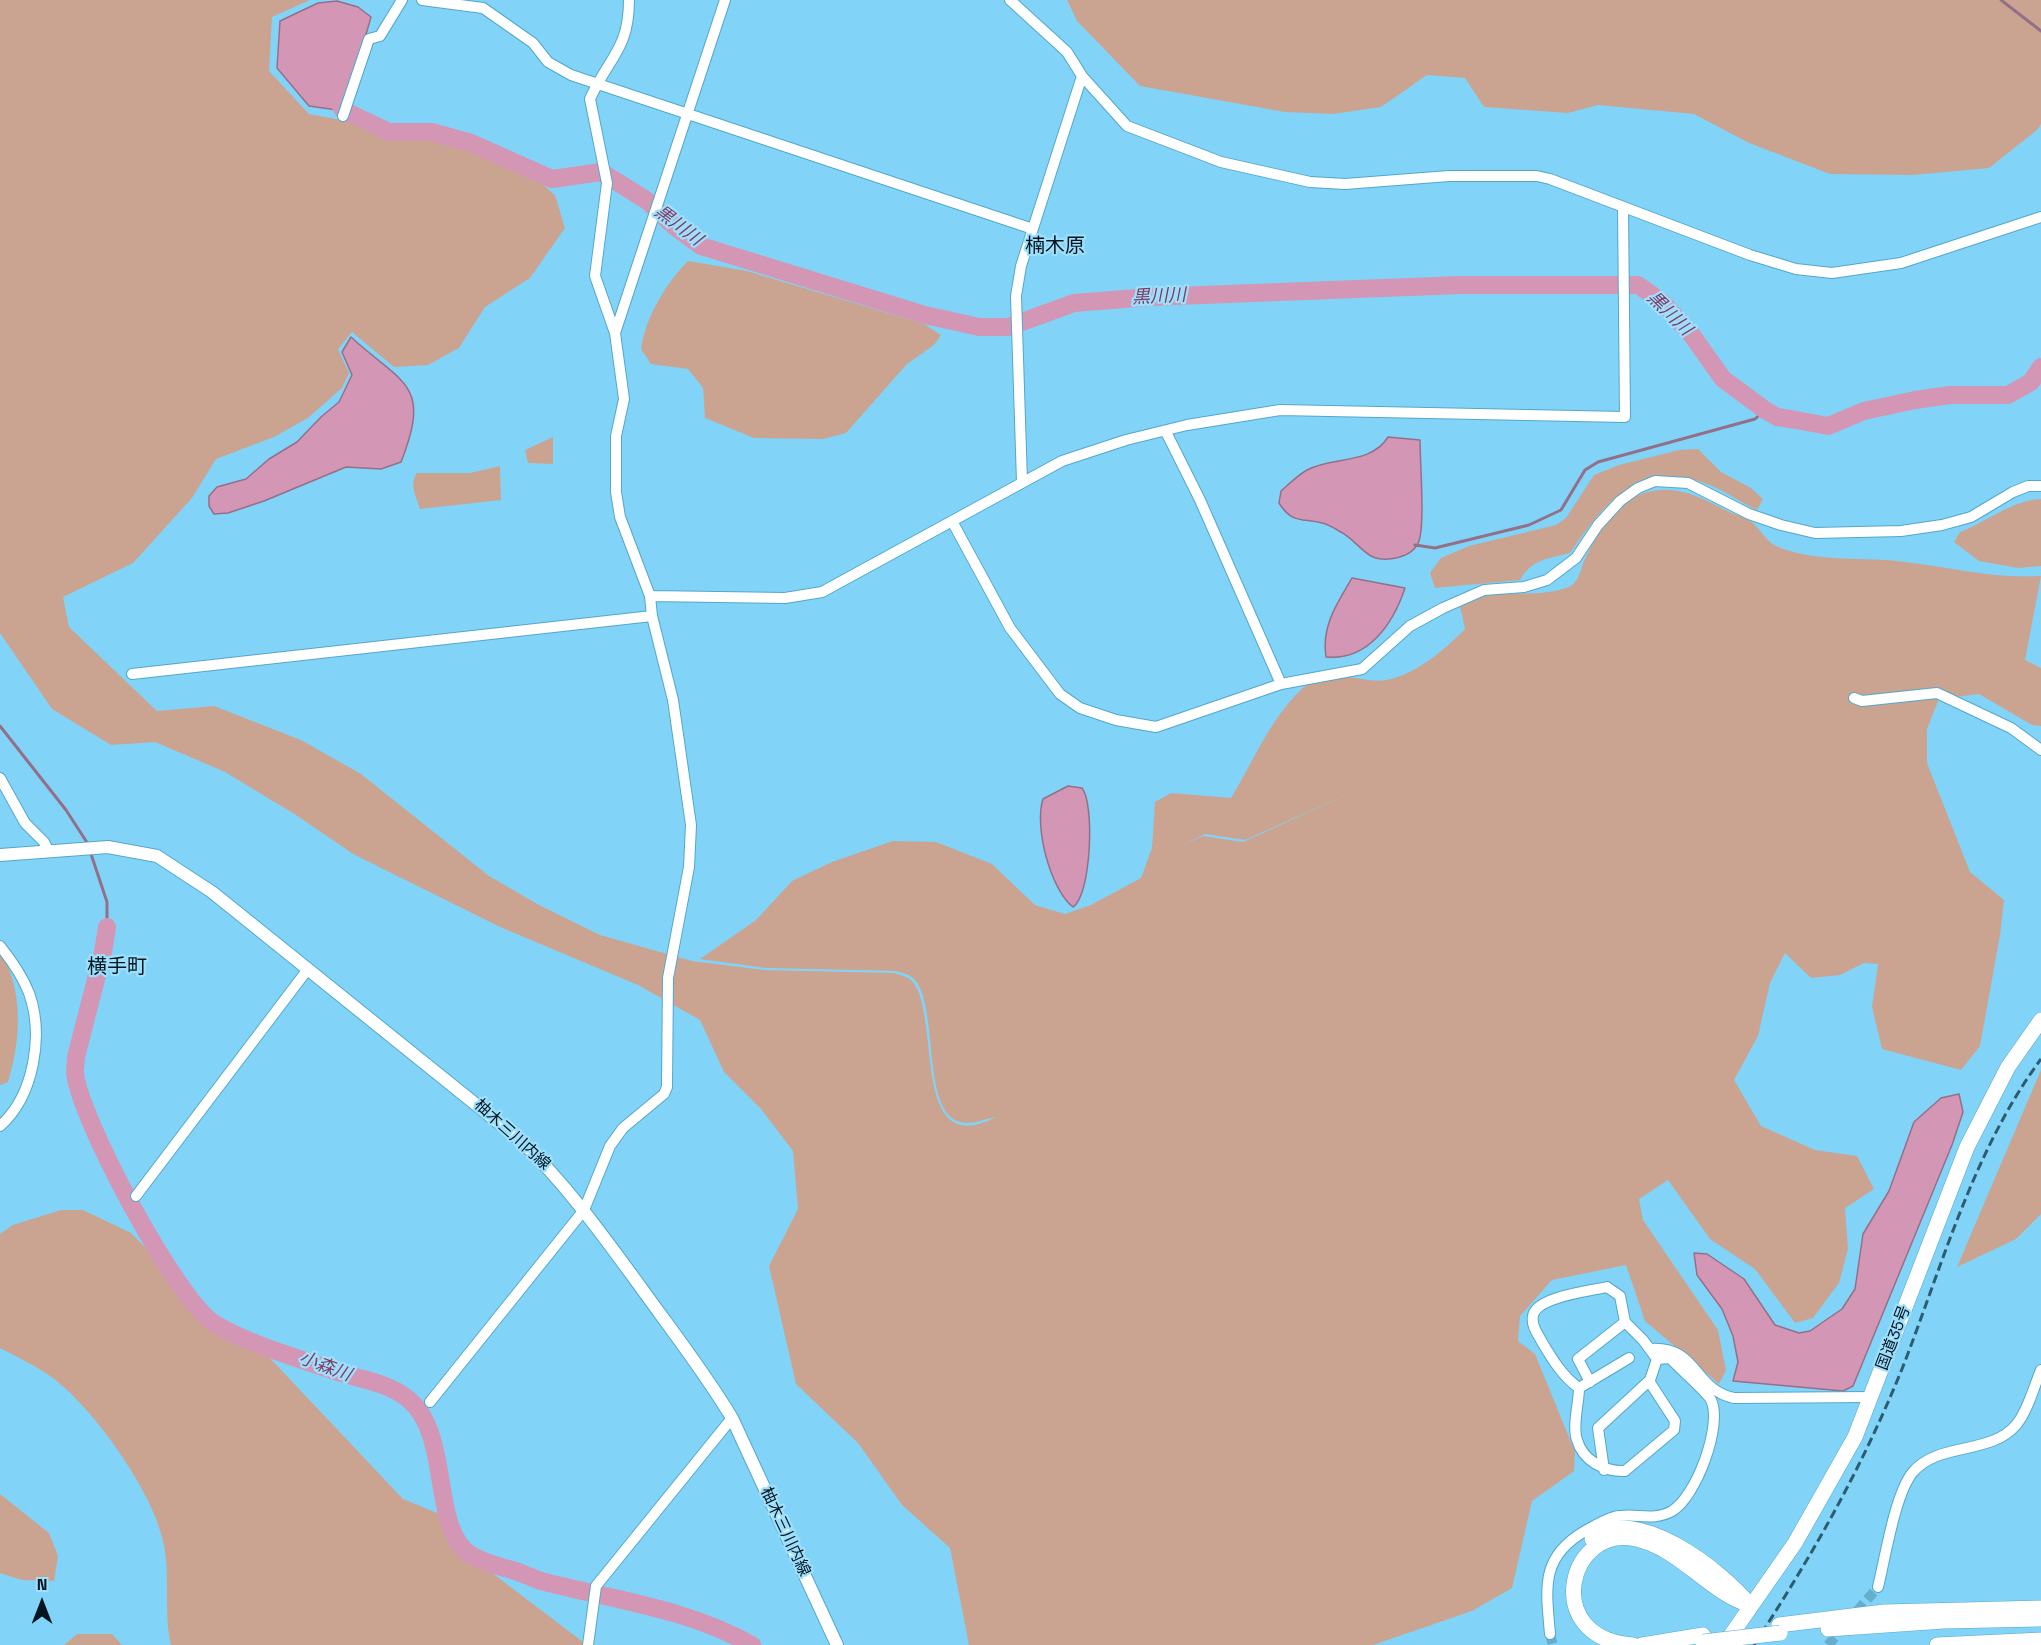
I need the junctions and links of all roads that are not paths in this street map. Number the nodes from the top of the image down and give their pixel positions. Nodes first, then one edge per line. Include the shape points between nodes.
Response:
1 (402, 0) edge
2 (422, 0) edge
3 (629, 0) edge
4 (725, 0) edge
5 (1010, 0) edge
6 (1082, 75) junction
7 (599, 83) junction
8 (688, 114) junction
9 (343, 116) dead end
10 (1623, 207) junction
11 (2041, 217) edge
12 (1033, 229) junction
13 (615, 333) junction
14 (1166, 432) junction
15 (1022, 482) junction
16 (2041, 486) edge
17 (953, 523) junction
18 (650, 596) junction
19 (652, 616) junction
20 (132, 674) dead end
21 (1281, 684) junction
22 (1854, 698) dead end
23 (2041, 750) edge
24 (0, 778) edge
25 (52, 851) junction
26 (0, 855) edge
27 (0, 946) edge
28 (309, 969) junction
29 (2041, 1020) edge
30 (0, 1126) edge
31 (136, 1196) dead end
32 (584, 1210) junction
33 (1625, 1322) junction
34 (1650, 1349) junction
35 (1629, 1358) dead end
36 (1657, 1359) junction
37 (2041, 1370) edge
38 (1649, 1381) junction
39 (1590, 1382) junction
40 (1579, 1388) junction
41 (1871, 1397) junction
42 (430, 1402) dead end
43 (732, 1418) junction
44 (1604, 1470) junction
45 (1878, 1587) tunnel mouth
46 (1750, 1605) junction
47 (2041, 1608) edge
48 (2041, 1619) edge
49 (1780, 1629) junction
50 (1550, 1634) tunnel mouth
51 (2041, 1640) edge
52 (1698, 1641) edge
53 (588, 1645) edge
54 (837, 1645) edge
55 (1594, 1645) edge
56 (1633, 1645) edge
57 (1642, 1645) edge
58 (1724, 1645) edge
59 (1936, 1645) edge

1 - 9 street via 380,36 369,39
2 - 7 street via 483,8 533,43 548,63
3 - 7 street via 625,40
4 - 8 street
5 - 6 street via 1067,52
6 - 10 street via 1127,126 1221,162 1322,183 1537,176
6 - 12 street
7 - 8 street
7 - 13 street via 590,99 607,183 595,276
8 - 12 street
8 - 13 street
10 - 11 street via 1778,264 1832,273 1901,263
10 - 14 street via 1625,417 1280,410
12 - 15 street via 1016,296
13 - 18 street via 624,399 616,436 616,492 620,518
14 - 15 street via 1126,440 1073,458
14 - 21 street
15 - 17 street
16 - 21 street via 2028,486 1971,517 1942,525 1901,531 1815,533 1749,514 1688,483 1655,481 1620,501 1576,558 1546,580 1524,587 1484,590 1443,608 1410,626 1362,669
17 - 18 street via 822,592 700,598
17 - 21 street via 1010,628 1060,694 1080,708 1156,727
18 - 19 street
19 - 20 street
19 - 32 street via 673,700 691,825 689,867 668,978 667,1087 664,1094 623,1128 610,1146
22 - 23 street via 1862,701 1937,693 2011,728
24 - 25 street via 25,823
25 - 26 main road, 柚木三川内線
25 - 28 main road, 柚木三川内線 via 108,847 157,856 212,892
27 - 30 street via 19,970 34,1011 34,1042 26,1092
28 - 31 street
28 - 32 main road, 柚木三川内線 via 520,1140
29 - 41 highway, 国道35号 via 2008,1067 1967,1148
32 - 42 street
32 - 43 main road, 柚木三川内線 via 711,1383
33 - 34 street
33 - 39 street via 1578,1359
33 - 40 street via 1620,1296 1607,1287 1545,1301 1535,1309 1534,1328 1549,1354
34 - 36 street
34 - 41 street via 1668,1348 1686,1359 1712,1390 1722,1395
35 - 39 street
36 - 38 street
36 - 50 street via 1670,1358 1711,1398 1716,1414 1714,1434 1693,1487 1674,1510 1656,1517 1615,1517 1577,1535 1558,1551 1548,1573
37 - 45 street via 2017,1424 2001,1437 1927,1460 1912,1473 1903,1490
38 - 44 street via 1599,1428
38 - 44 street via 1675,1421 1674,1430 1625,1471
39 - 40 street
40 - 44 street via 1576,1439 1585,1455
41 - 46 highway, 国道35号 via 1829,1487
43 - 53 street via 596,1586
43 - 54 main road, 柚木三川内線
46 - 55 highway via 1736,1588 1658,1534 1611,1530 1596,1536 1578,1552 1566,1572 1567,1614 1579,1633
46 - 56 highway via 1729,1599 1662,1548 1635,1538 1601,1544 1585,1556 1575,1575 1573,1598 1578,1614 1591,1632 1608,1641
46 - 58 highway, 国道35号
47 - 49 highway via 1884,1612
48 - 49 highway
49 - 52 highway, bridge
51 - 59 highway
52 - 57 highway

